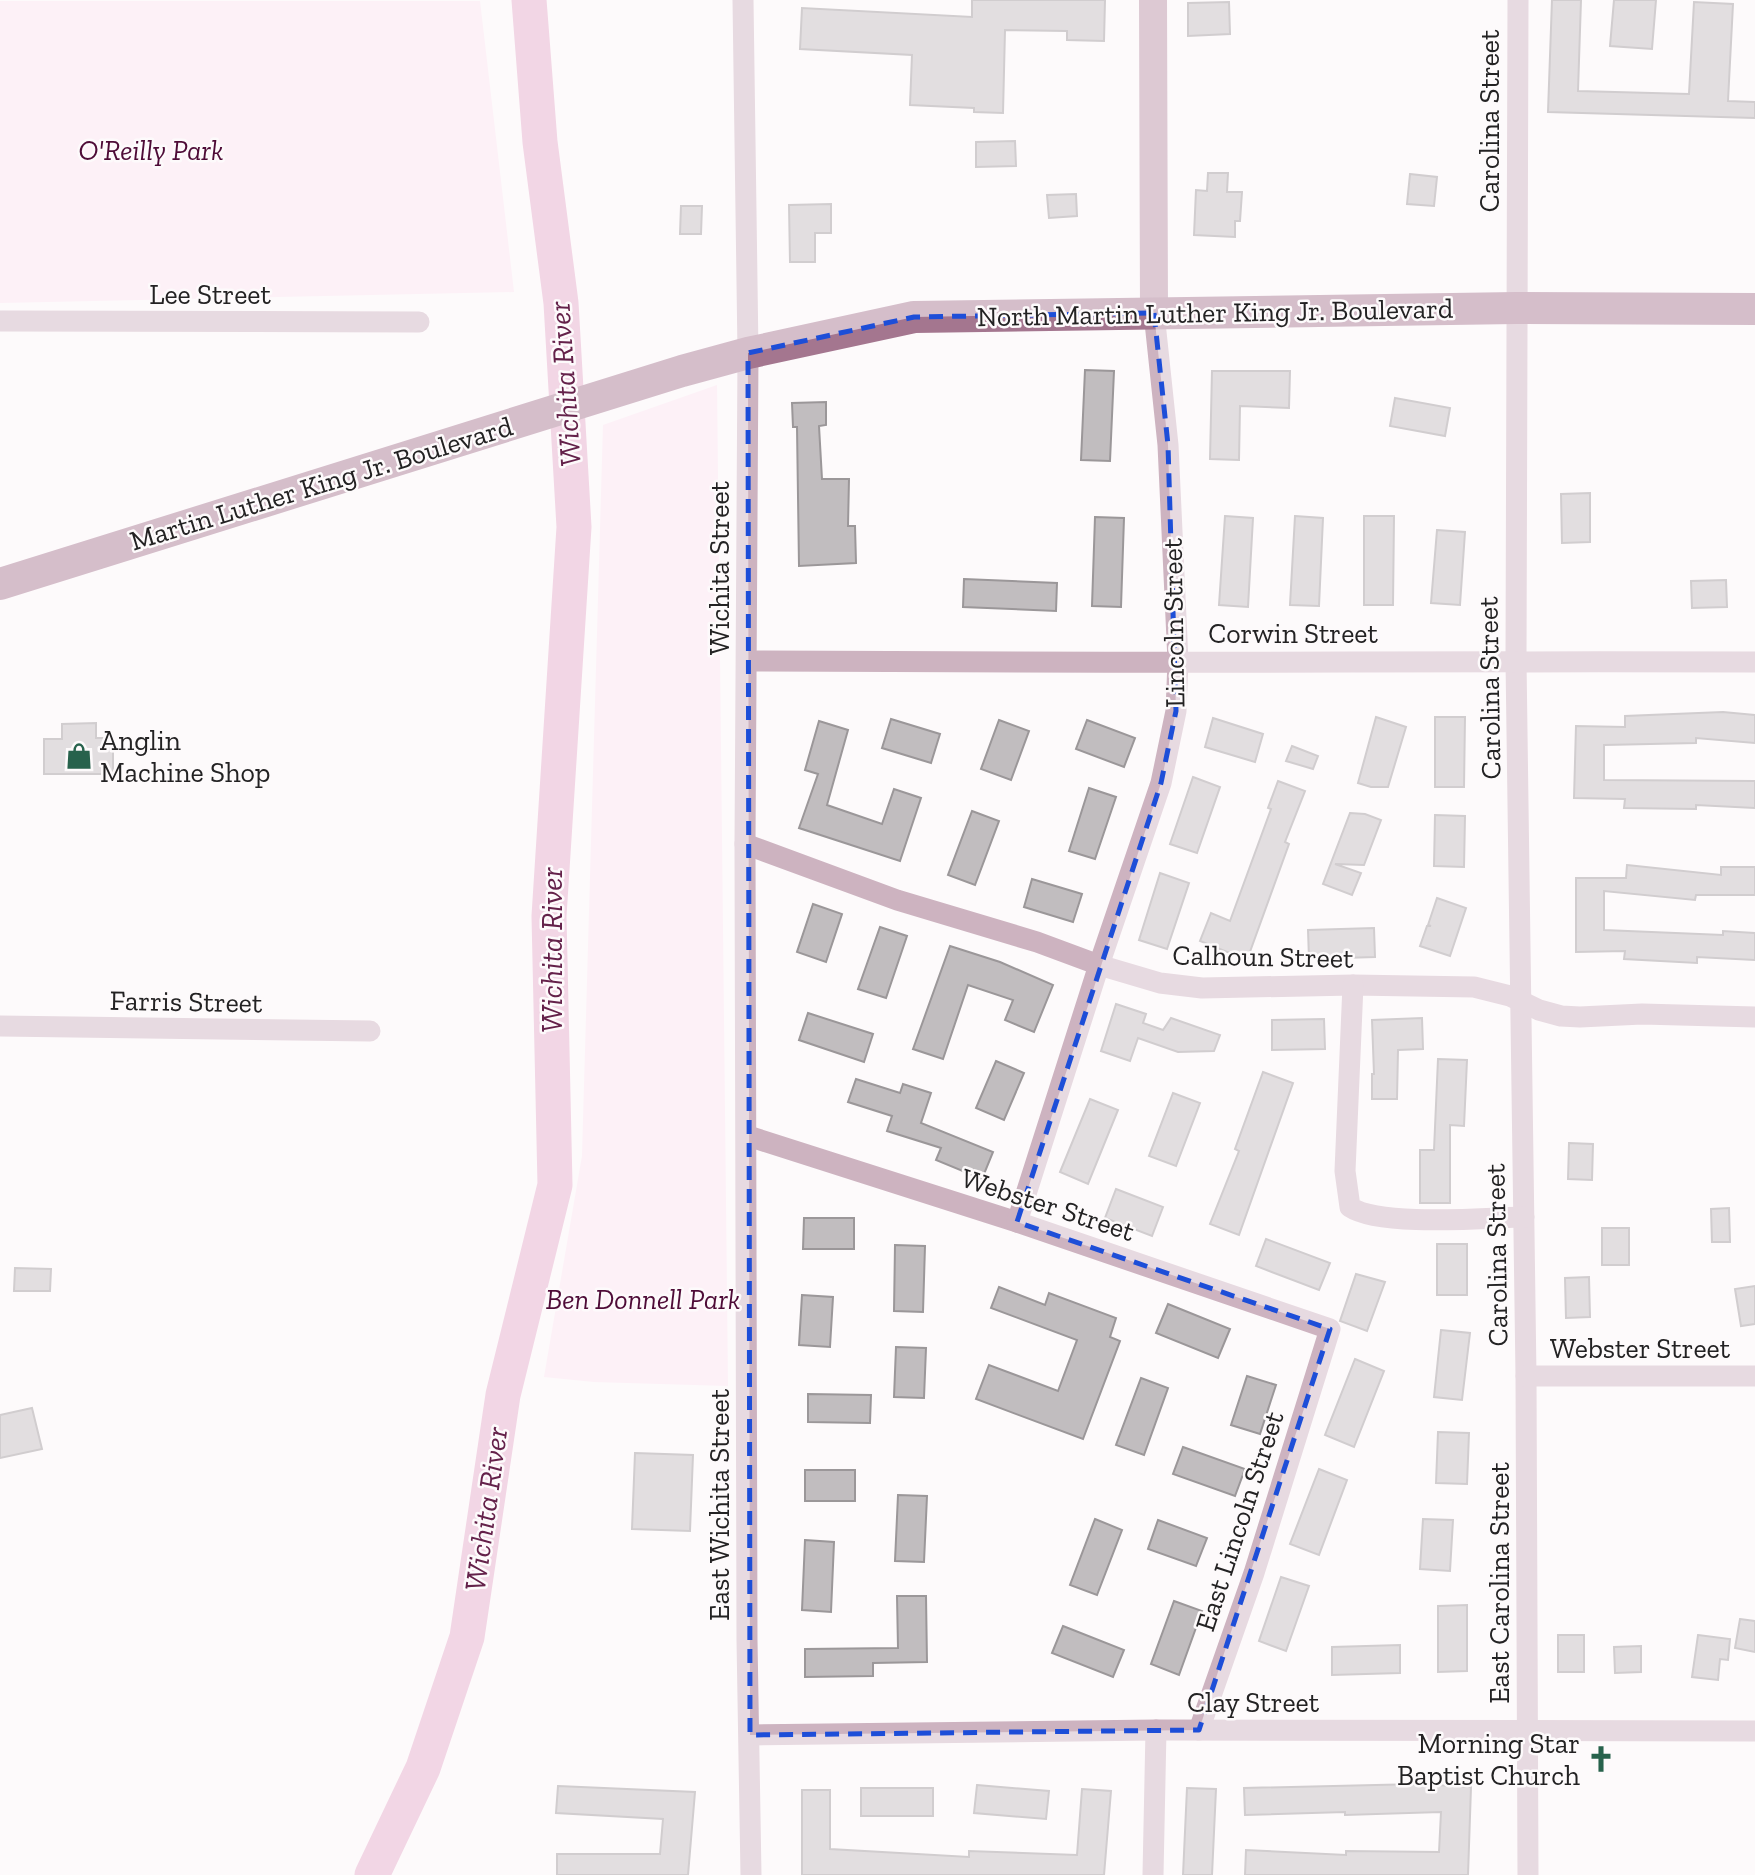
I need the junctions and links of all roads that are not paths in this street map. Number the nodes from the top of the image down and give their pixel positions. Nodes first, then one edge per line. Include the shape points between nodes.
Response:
1 (743, 0) edge
2 (1153, 0) edge
3 (1518, 0) edge
4 (1516, 308) junction
5 (1755, 309) edge
6 (1154, 313) junction
7 (0, 321) edge
8 (419, 322) dead end
9 (748, 353) junction
10 (682, 371) joint
11 (0, 584) edge
12 (747, 661) junction
13 (1178, 661) junction
14 (1516, 661) junction
15 (1755, 662) edge
16 (746, 844) junction
17 (1099, 965) junction
18 (1353, 985) junction
19 (1521, 1003) junction
20 (1755, 1017) edge
21 (0, 1026) edge
22 (370, 1031) dead end
23 (748, 1136) junction
24 (1524, 1217) junction
25 (1017, 1222) junction
26 (1330, 1329) joint
27 (1526, 1376) junction
28 (1755, 1376) edge
29 (1156, 1730) junction
30 (1199, 1730) junction
31 (1528, 1731) junction
32 (1755, 1731) edge
33 (750, 1735) junction
34 (751, 1875) edge
35 (1153, 1875) edge
36 (1528, 1875) edge

1 - 9 street, Wichita Street
2 - 6 main road, Lincoln Street
3 - 4 street, Carolina Street
4 - 5 main road, North Martin Luther King Jr. Boulevard
4 - 6 main road, North Martin Luther King Jr. Boulevard
4 - 14 street, Carolina Street
6 - 9 main road, North Martin Luther King Jr. Boulevard via 914,317
6 - 13 street, Lincoln Street via 1168,445
7 - 8 street, Lee Street
9 - 10 main road, North Martin Luther King Jr. Boulevard
9 - 12 street, Wichita Street
10 - 11 main road, Martin Luther King Jr. Boulevard
12 - 13 street, Corwin Street
12 - 16 street, Wichita Street
13 - 14 street, Corwin Street
13 - 17 street, Lincoln Street via 1176,711 1166,766
14 - 15 street, Corwin Street
14 - 19 street, Carolina Street
16 - 17 street, Calhoun Street via 897,900
16 - 23 street, Wichita Street
17 - 18 street, Calhoun Street via 1160,983 1202,988
17 - 25 street, Lincoln Street
18 - 19 street, Calhoun Street via 1474,987
18 - 24 street via 1345,1171 1350,1207 1388,1219
19 - 20 street, Calhoun Street via 1562,1016
19 - 24 street, Carolina Street
21 - 22 street, Farris Street
23 - 25 street, Webster Street
23 - 33 street, East Wichita Street
24 - 27 street, Carolina Street
25 - 26 street, Webster Street
26 - 30 street, East Lincoln Street
27 - 28 street, Webster Street
27 - 31 street, East Carolina Street
29 - 30 street, Clay Street
29 - 33 street, Clay Street
29 - 35 street
30 - 31 street, Clay Street
31 - 32 street, Clay Street
31 - 36 street, East Carolina Street
33 - 34 street, East Wichita Street

